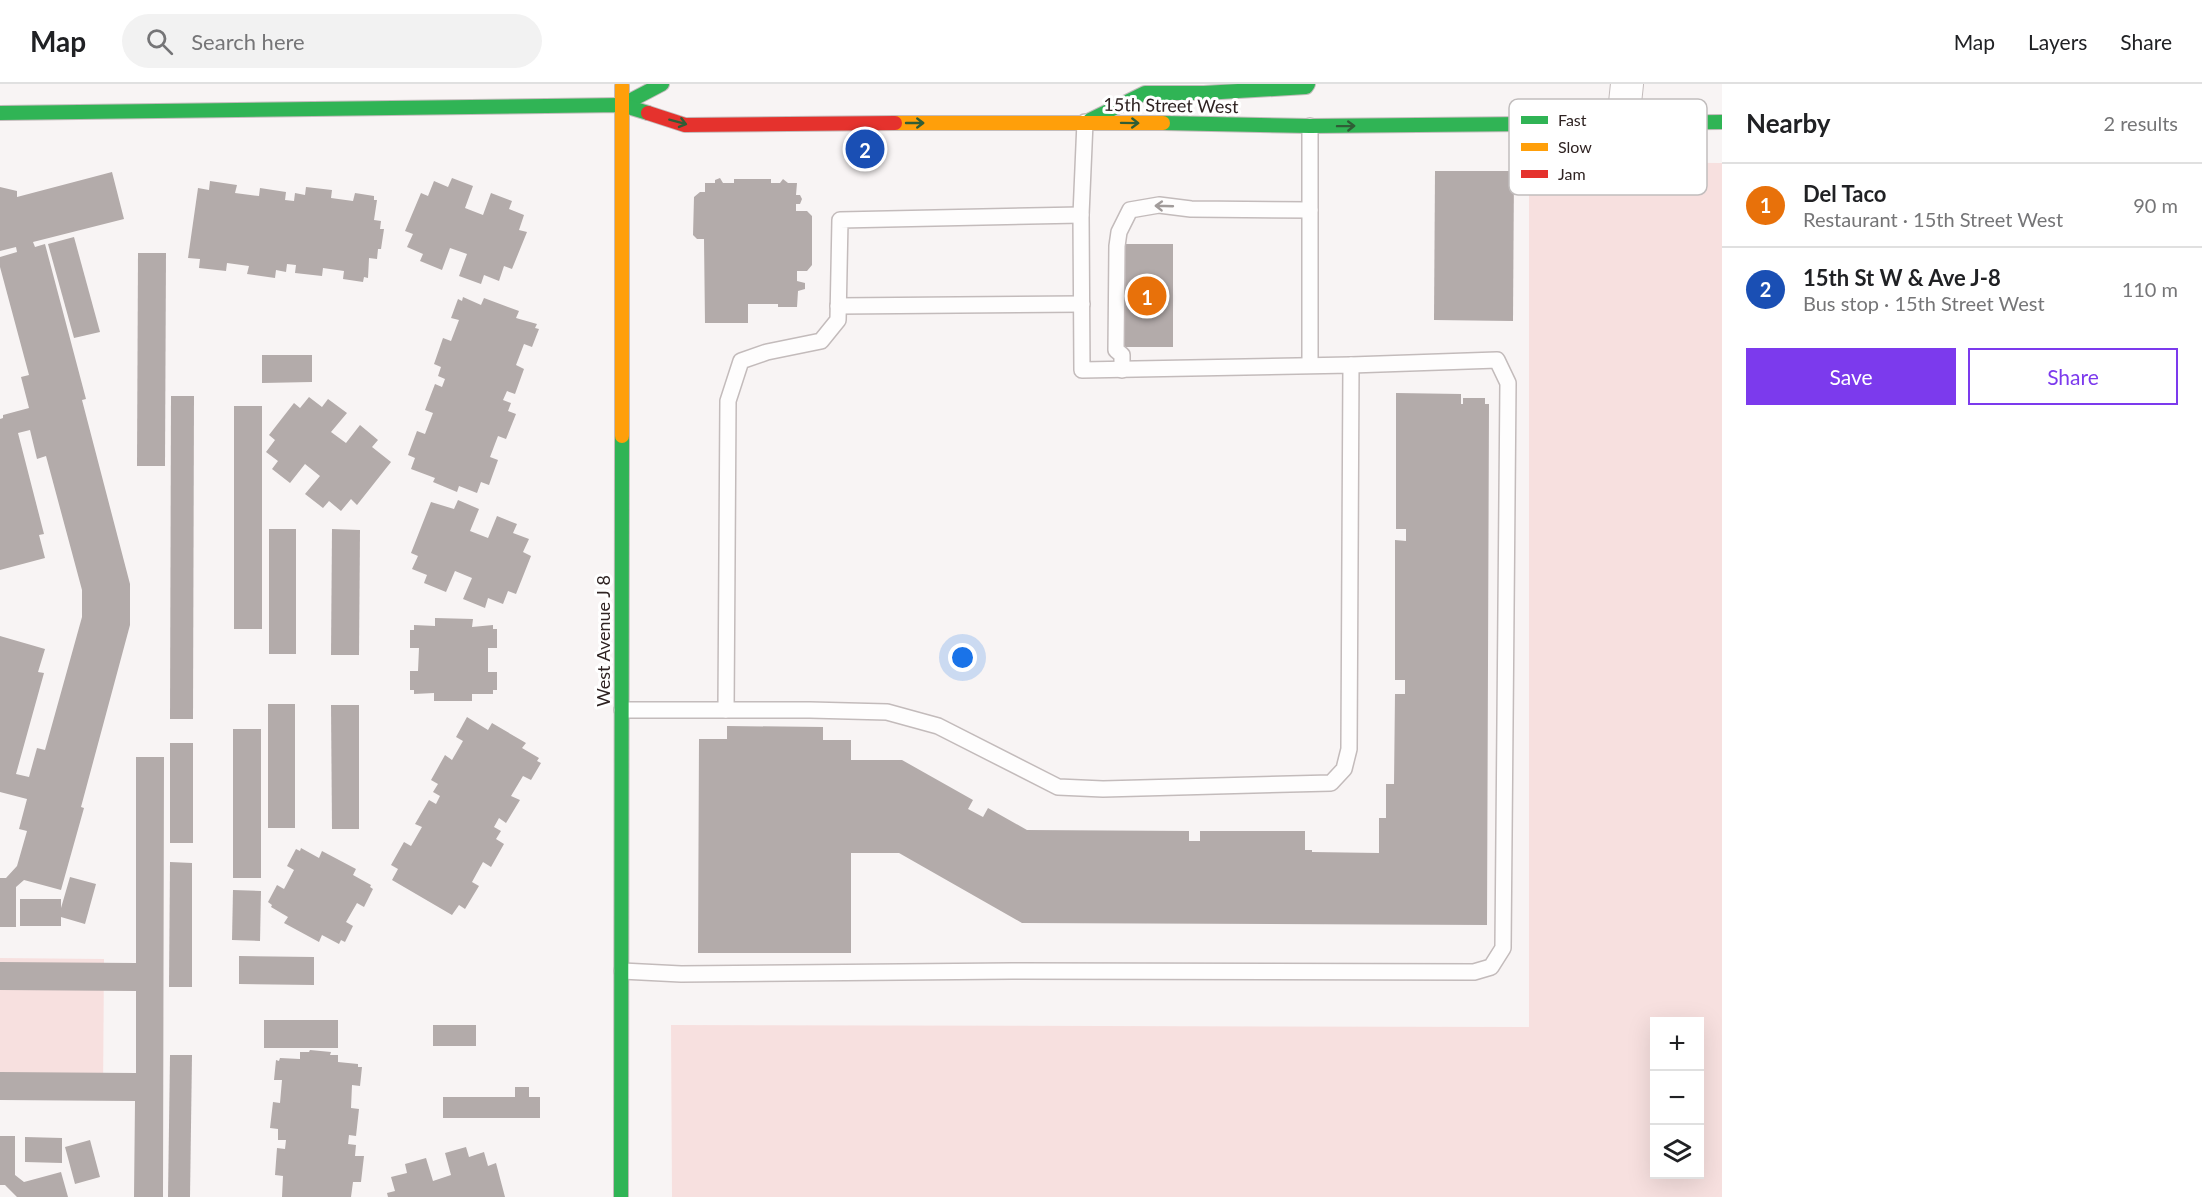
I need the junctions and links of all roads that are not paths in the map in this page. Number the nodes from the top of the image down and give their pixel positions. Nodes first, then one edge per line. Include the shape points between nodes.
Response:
1 (622, 84) edge
2 (662, 84) edge
3 (1308, 84) edge
4 (1627, 84) edge
5 (1625, 99) edge
6 (622, 105) junction
7 (0, 113) edge
8 (1085, 122) junction
9 (1509, 123) edge
10 (1310, 126) junction
11 (1310, 210) junction
12 (1081, 214) junction
13 (1082, 304) junction
14 (838, 306) junction
15 (1351, 364) junction
16 (1310, 365) junction
17 (1122, 369) junction
18 (622, 710) junction
19 (726, 710) junction
20 (622, 971) junction
21 (621, 1197) edge

1 - 6 street, West Avenue J 8
2 - 6 street, 15th Street West
3 - 8 street via 1204,93 1144,93
4 - 5 street
6 - 7 street, 15th Street West
6 -> 8 street, 15th Street West via 685,125
6 - 18 street, West Avenue J 8
8 -> 10 street, 15th Street West
8 - 12 lane
10 -> 9 street, 15th Street West
10 - 11 lane
11 - 16 lane
11 -> 17 lane via 1159,205 1131,210 1119,232 1117,246 1116,350 1122,355
12 - 13 lane
12 - 14 lane via 840,220
13 - 14 lane
13 - 17 lane via 1082,370
14 - 19 lane via 838,321 821,341 741,361 728,401
15 - 16 lane
15 - 19 lane via 1349,749 1344,769 1331,783 1058,787 938,726 887,712
15 - 20 lane via 1497,360 1508,383 1503,948 1491,967 1474,972
16 - 17 lane
18 - 19 lane
18 - 20 street, West Avenue J 8
20 - 21 street, West Avenue J 8

